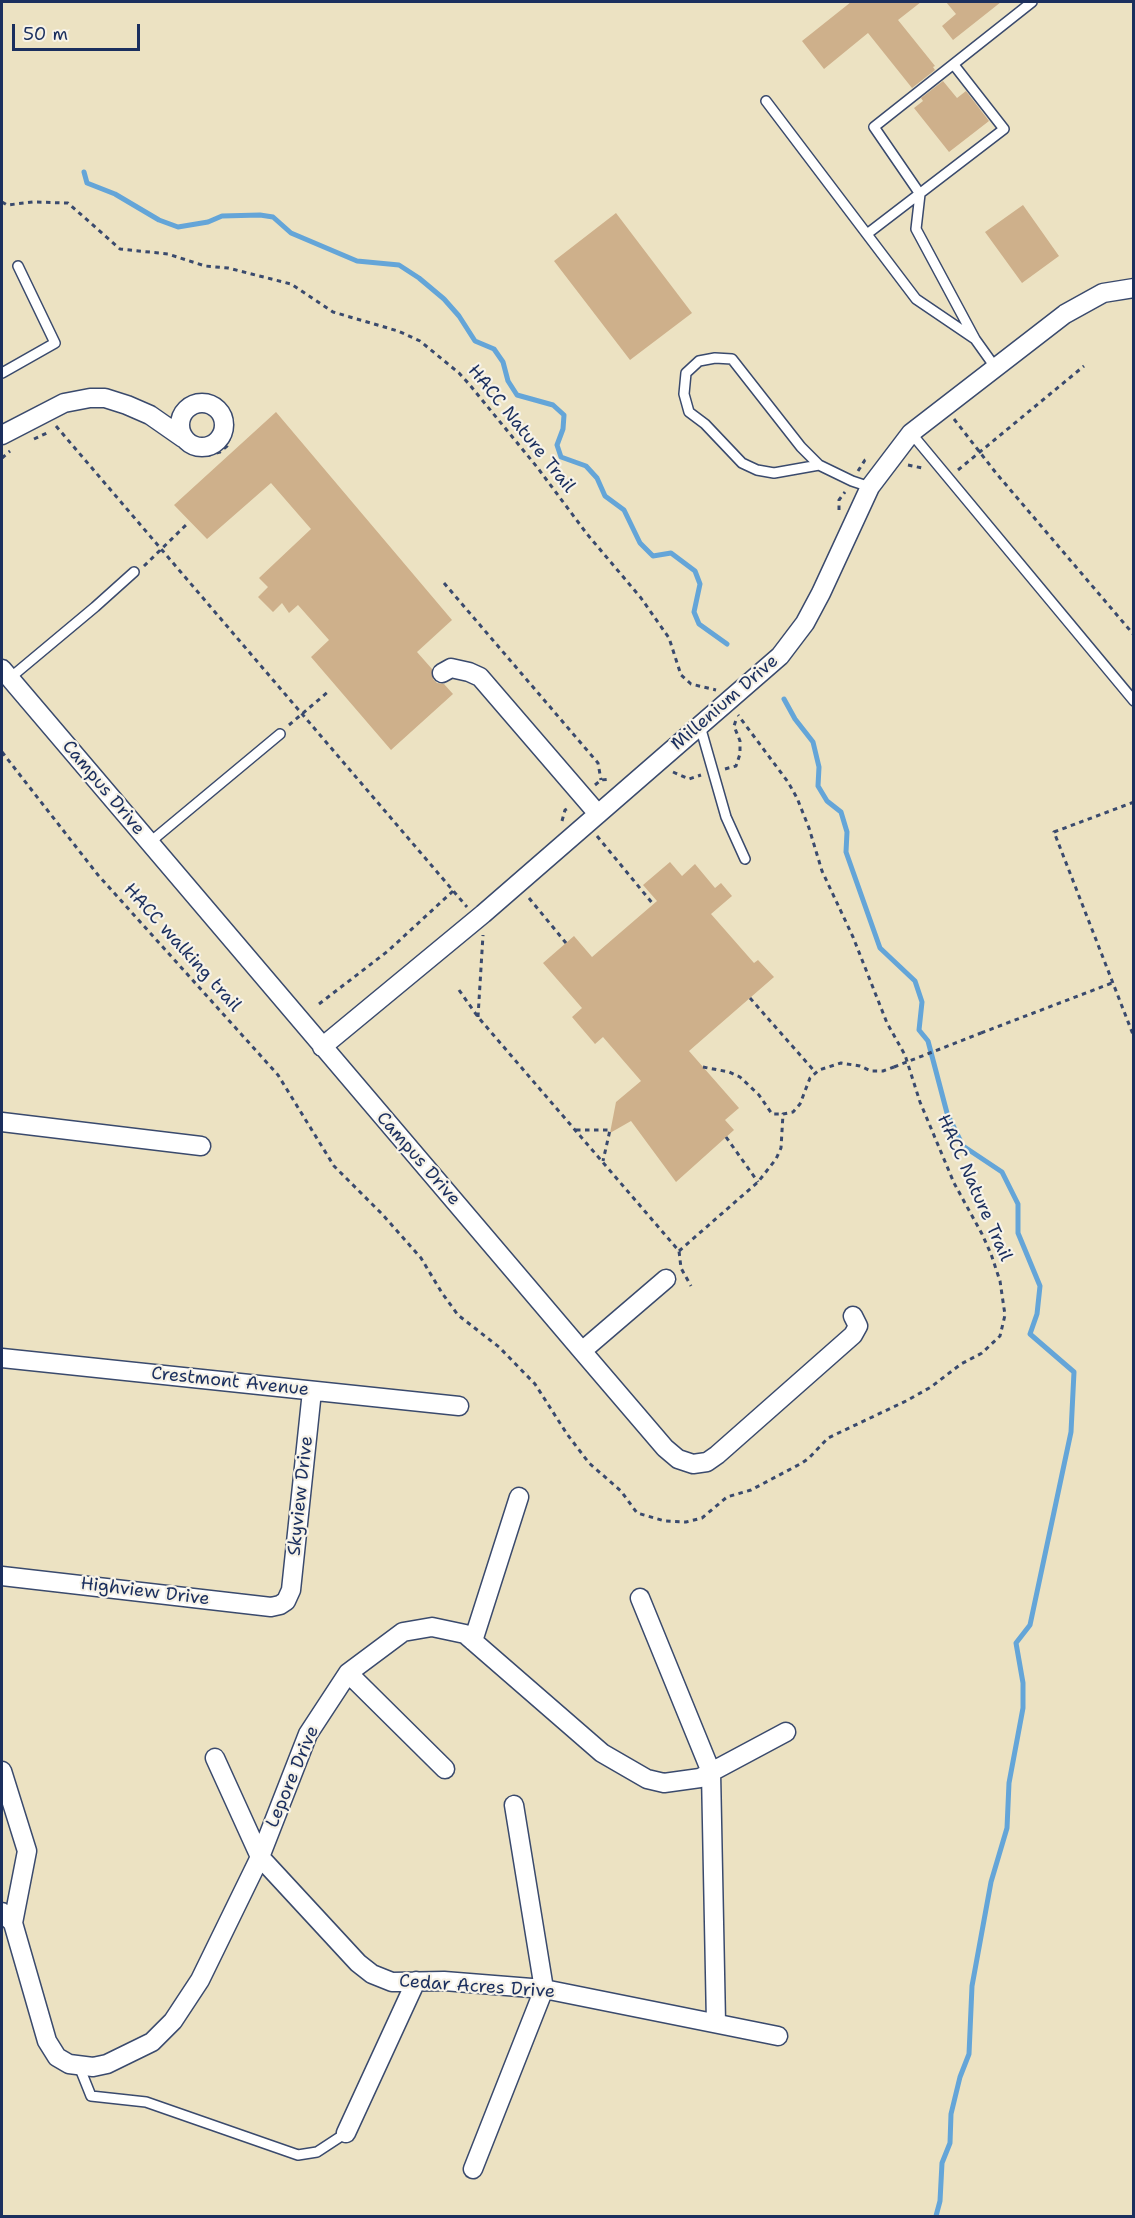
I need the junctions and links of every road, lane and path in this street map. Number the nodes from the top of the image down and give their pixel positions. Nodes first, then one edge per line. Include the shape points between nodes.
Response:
1 (1032, 2) edge
2 (954, 65) junction
3 (766, 101) dead end
4 (920, 194) junction
5 (2, 202) edge
6 (867, 234) junction
7 (18, 266) dead end
8 (1134, 288) edge
9 (975, 339) junction
10 (994, 367) junction
11 (2, 373) edge
12 (42, 414) junction
13 (952, 417) dead end
14 (63, 423) dead end
15 (234, 424) dead end
16 (56, 427) junction
17 (911, 434) junction
18 (29, 441) dead end
19 (6, 443) edge
20 (185, 445) joint
21 (874, 455) dead end
22 (2, 458) edge
23 (819, 465) junction
24 (852, 481) junction
25 (870, 487) junction
26 (838, 516) dead end
27 (186, 525) dead end
28 (161, 550) junction
29 (134, 572) dead end
30 (444, 583) dead end
31 (1134, 635) edge
32 (6, 673) edge
33 (442, 673) dead end
34 (329, 691) dead end
35 (710, 698) dead end
36 (1134, 701) edge
37 (302, 714) junction
38 (738, 716) dead end
39 (700, 726) junction
40 (280, 734) dead end
41 (2, 752) edge
42 (616, 776) dead end
43 (601, 780) junction
44 (583, 797) junction
45 (1134, 802) edge
46 (598, 814) junction
47 (561, 827) dead end
48 (596, 834) dead end
49 (149, 843) junction
50 (745, 859) dead end
51 (453, 891) junction
52 (526, 894) dead end
53 (653, 904) dead end
54 (477, 919) junction
55 (566, 944) dead end
56 (1112, 983) junction
57 (459, 990) dead end
58 (750, 998) dead end
59 (319, 1004) dead end
60 (1134, 1037) edge
61 (322, 1047) junction
62 (703, 1067) dead end
63 (816, 1073) junction
64 (783, 1114) junction
65 (2, 1122) edge
66 (576, 1130) junction
67 (726, 1137) dead end
68 (201, 1146) dead end
69 (603, 1161) junction
70 (334, 1166) joint
71 (758, 1182) junction
72 (679, 1251) junction
73 (666, 1279) dead end
74 (691, 1286) dead end
75 (853, 1316) dead end
76 (582, 1351) junction
77 (2, 1358) edge
78 (312, 1391) junction
79 (459, 1406) dead end
80 (519, 1497) dead end
81 (2, 1576) edge
82 (639, 1598) dead end
83 (286, 1601) joint
84 (473, 1641) junction
85 (348, 1673) junction
86 (786, 1732) dead end
87 (215, 1758) dead end
88 (445, 1769) dead end
89 (2, 1771) edge
90 (711, 1772) junction
91 (514, 1805) dead end
92 (260, 1857) junction
93 (7, 1918) edge
94 (416, 1980) junction
95 (544, 1989) junction
96 (716, 2023) junction
97 (778, 2036) dead end
98 (79, 2066) junction
99 (346, 2133) joint
100 (473, 2169) dead end

1 - 2 lane
2 - 4 lane via 874,127
2 - 4 lane via 1004,129
3 - 6 lane
4 - 6 lane
4 - 9 lane via 916,229
5 - 35 path, HACC Nature Trail via 68,203 120,249 168,254 291,284 333,312 420,341 459,373 537,467 669,638 681,675 691,684 718,691
6 - 9 lane via 916,299
7 - 11 lane via 55,343
8 - 10 street, Millenium Drive via 1103,293 1086,301
9 - 10 lane
10 - 17 street, Millenium Drive
12 - 16 path
12 - 19 street
12 - 20 street via 64,403 105,398 150,415
13 - 31 path
14 - 16 path
15 - 20 path via 227,446 220,452 206,456
16 - 18 path
16 - 28 path
17 - 25 street, Millenium Drive
17 - 36 lane
19 - 22 path
21 - 24 path via 864,460
23 - 23 lane via 732,359 699,361 686,373 684,394 689,412 742,463 774,473
23 - 24 lane
24 - 25 lane
24 - 26 path via 839,500
25 - 39 street, Millenium Drive via 805,622 780,656
27 - 28 path
28 - 37 path
29 - 32 lane via 95,607
30 - 43 path via 598,763
32 - 49 street, Campus Drive
33 - 44 street via 451,668 480,677
34 - 37 path
37 - 51 path
38 - 70 path, HACC Nature Trail via 797,798 822,871 887,1023 905,1055 954,1184 991,1254 1005,1303 1000,1336 931,1387 828,1438 802,1463 751,1490 727,1497 702,1518 665,1521 637,1513 621,1491 589,1463 535,1384 499,1347 458,1315 421,1258
39 - 46 street, Millenium Drive
39 - 50 lane via 726,817
40 - 49 lane
41 - 70 path, HACC walking trail via 98,875 278,1075
42 - 43 path
43 - 44 path
44 - 46 street
44 - 47 path via 565,810
45 - 56 path via 1054,832
46 - 54 street, Millenium Drive
48 - 53 path
49 - 61 street, Campus Drive
51 - 54 path
51 - 59 path via 388,951
52 - 55 path
54 - 61 street, Millenium Drive
56 - 60 path
56 - 63 path, bridge via 883,1071 841,1063
57 - 66 path
58 - 63 path
61 - 76 street, Campus Drive
62 - 64 path via 740,1077 759,1095 771,1114
63 - 64 path via 810,1078 800,1104 793,1112
64 - 71 path via 781,1148
65 - 68 street
66 - 69 path
66 - 69 path via 610,1130
67 - 71 path
69 - 72 path
71 - 72 path
72 - 74 path via 681,1268
73 - 76 street
75 - 76 street, Campus Drive via 858,1326 853,1335 717,1455 707,1462 693,1464 678,1459 665,1448
77 - 78 street, Crestmont Avenue
78 - 79 street, Crestmont Avenue
78 - 83 street, Skyview Drive via 291,1590
80 - 84 street
81 - 83 street, Highview Drive via 271,1607
82 - 90 street
84 - 85 street, Lepore Drive via 465,1634 432,1627 403,1632
84 - 90 street, Lepore Drive via 602,1753 631,1771 664,1783 700,1778
85 - 88 street
85 - 92 street, Lepore Drive via 308,1734
86 - 90 street, Lepore Drive
87 - 92 street, Cedar Acres Drive
89 - 93 street via 27,1851
90 - 96 street
91 - 95 street
92 - 94 street, Cedar Acres Drive via 358,1963 392,1982
92 - 98 street, Lepore Drive via 200,1980 173,2021 152,2042 124,2057 107,2064
93 - 98 street via 47,2041 57,2057
94 - 95 street, Cedar Acres Drive
94 - 99 street
95 - 96 street, Cedar Acres Drive
95 - 100 street
96 - 97 street, Cedar Acres Drive
98 - 99 lane via 91,2096 146,2103 298,2155 317,2152

